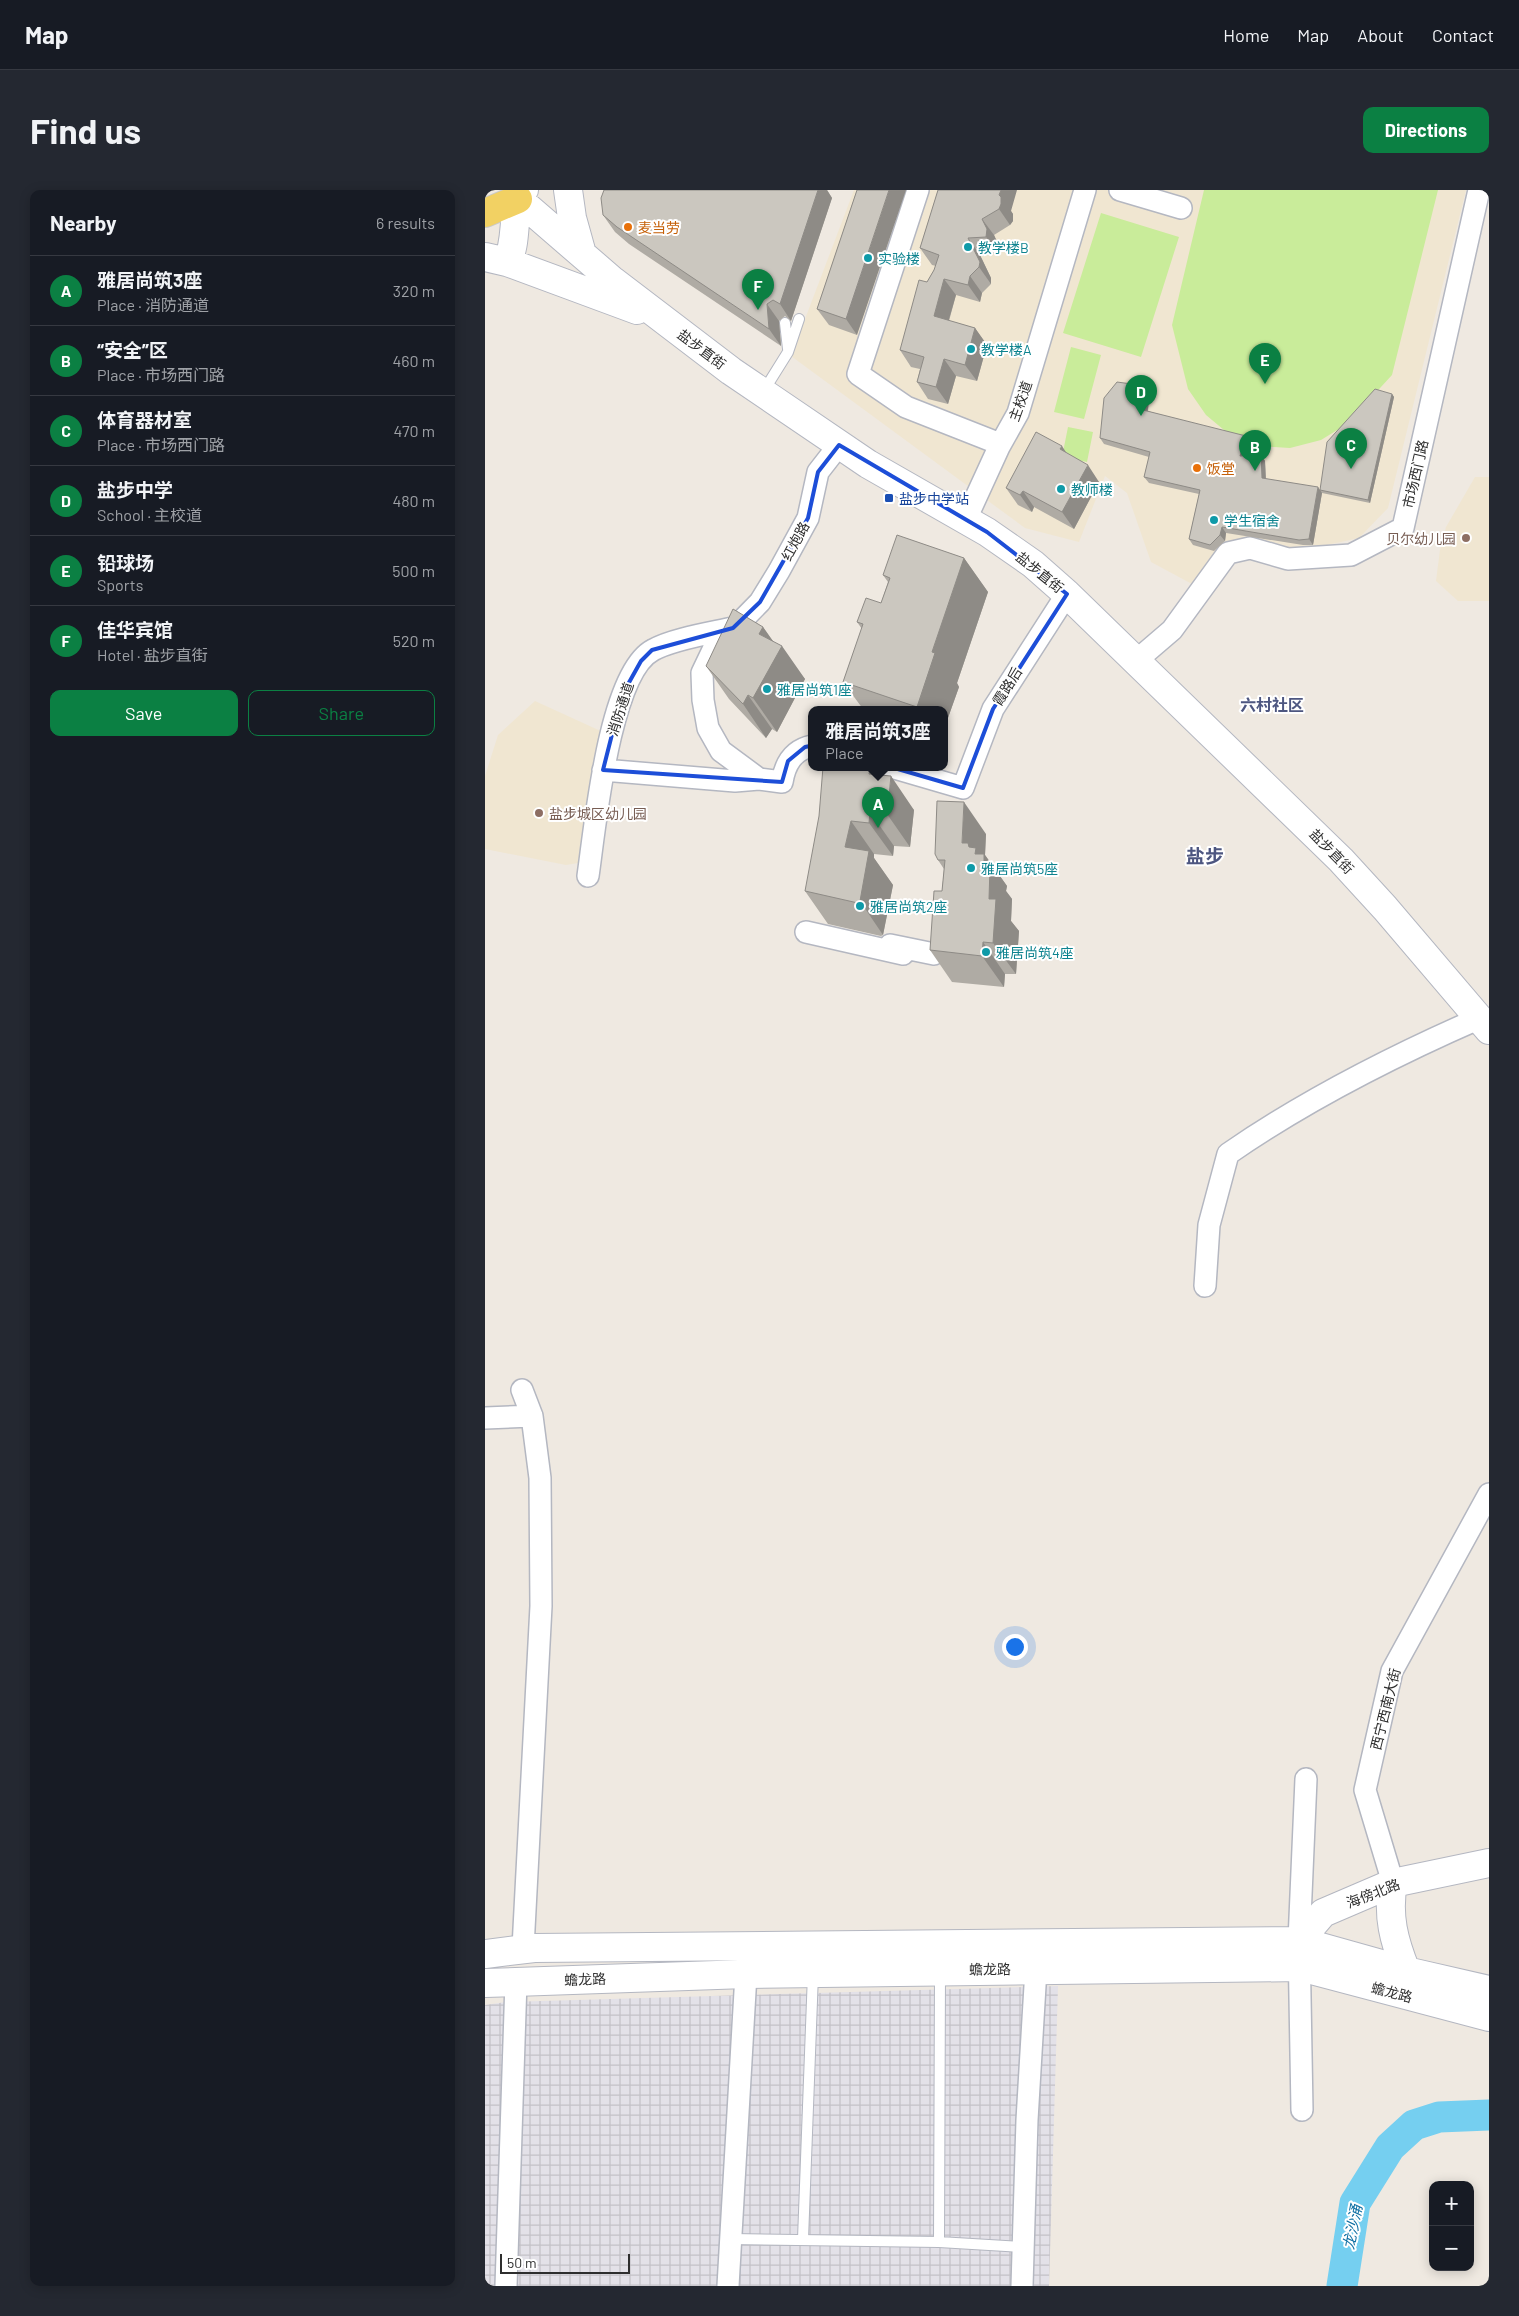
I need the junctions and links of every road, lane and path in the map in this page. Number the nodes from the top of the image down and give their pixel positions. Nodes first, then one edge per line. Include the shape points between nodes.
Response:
1 (568, 190) edge
2 (918, 190) edge
3 (1085, 190) edge
4 (1120, 190) edge
5 (1479, 190) edge
6 (514, 193) edge
7 (1151, 194) edge
8 (485, 201) edge
9 (1181, 208) dead end
10 (485, 214) edge
11 (582, 254) junction
12 (496, 259) edge
13 (799, 319) dead end
14 (785, 322) dead end
15 (670, 324) junction
16 (788, 352) junction
17 (763, 393) junction
18 (1000, 444) junction
19 (839, 445) junction
20 (966, 519) junction
21 (1067, 594) junction
22 (733, 628) junction
23 (1137, 660) junction
24 (808, 747) edge
25 (603, 770) junction
26 (905, 771) edge
27 (759, 779) junction
28 (588, 876) dead end
29 (806, 932) edge
30 (865, 944) junction
31 (903, 954) dead end
32 (934, 954) edge
33 (1485, 1024) edge
34 (1205, 1286) dead end
35 (522, 1390) dead end
36 (532, 1416) junction
37 (485, 1418) edge
38 (1489, 1494) edge
39 (1307, 1778) dead end
40 (1489, 1863) edge
41 (1393, 1883) junction
42 (523, 1948) junction
43 (485, 1954) edge
44 (1300, 1954) junction
45 (1037, 1957) junction
46 (940, 1958) junction
47 (745, 1960) junction
48 (813, 1973) junction
49 (516, 1981) junction
50 (485, 1983) edge
51 (1404, 1983) junction
52 (1489, 1990) edge
53 (1489, 2016) edge
54 (1302, 2110) dead end
55 (731, 2239) junction
56 (803, 2239) junction
57 (939, 2242) junction
58 (1023, 2247) junction
59 (506, 2286) edge
60 (728, 2286) edge
61 (1022, 2286) edge

1 - 11 street
2 - 18 street via 858,374 907,407
3 - 18 street, 主校道 via 1018,413
4 - 7 street
5 - 23 street, 市场西门路 via 1403,528 1351,555 1288,559 1250,548 1228,553 1172,630
6 - 8 main road
6 - 10 main road
6 - 11 street, 盐步直街
6 - 12 street via 513,251
7 - 9 street
11 - 15 street, 盐步直街
12 - 15 street
13 - 16 lane
14 - 16 lane
15 - 17 street, 盐步直街
16 - 17 lane
17 - 19 street, 盐步直街
18 - 20 street, 主校道
19 - 20 street, 盐步直街
19 - 22 street, 红炮路 via 817,472 808,518 779,571 760,602
20 - 21 street, 盐步直街 via 1033,564
21 - 23 street, 盐步直街
21 - 26 street, 霞路后 via 993,709 963,788
22 - 25 street, 消防通道 via 652,650 641,661 622,695
22 - 27 street, 红炮路 via 713,650 702,673 703,700 708,728 721,751
23 - 33 street, 盐步直街 via 1341,860
24 - 27 street via 788,761 782,782
25 - 27 street via 735,781
25 - 28 street, 消防通道
29 - 30 street
30 - 31 street
30 - 32 street via 879,943
33 - 34 street via 1419,1045 1279,1120 1228,1154 1209,1226
35 - 36 street
36 - 37 street
36 - 42 street via 540,1478 541,1606
38 - 41 street, 西宁西南大街 via 1392,1671 1365,1790
39 - 44 street
40 - 41 street, 海傍北路
41 - 44 street, 海傍北路 via 1323,1913
41 - 51 street via 1391,1926
42 - 43 street, 蟾龙路
42 - 47 street, 蟾龙路
42 - 49 street
44 - 45 street, 蟾龙路
44 - 51 street, 蟾龙路
44 - 54 street
45 - 46 street, 蟾龙路
45 - 58 street
46 - 47 street, 蟾龙路
46 - 48 street, 蟾龙路
46 - 57 lane
47 - 48 street, 蟾龙路
47 - 49 street, 蟾龙路
47 - 55 street
48 - 56 lane
49 - 50 street, 蟾龙路
49 - 59 street
51 - 52 street, 蟾龙路
51 - 53 street, 蟾龙路
55 - 56 lane
55 - 60 street
56 - 57 lane
57 - 58 lane
58 - 61 street

